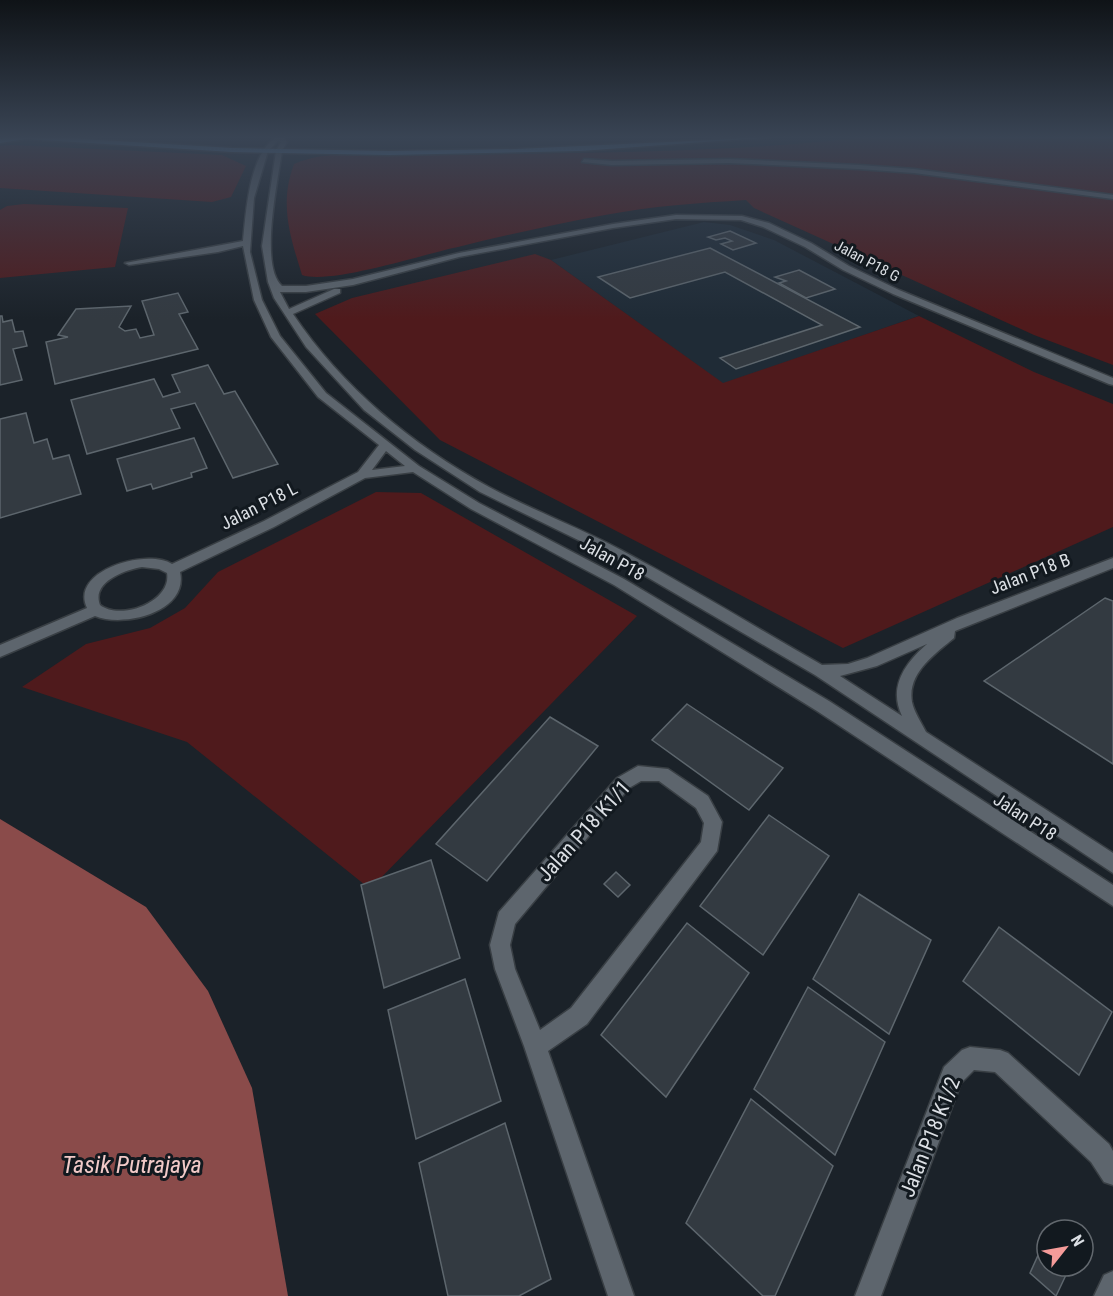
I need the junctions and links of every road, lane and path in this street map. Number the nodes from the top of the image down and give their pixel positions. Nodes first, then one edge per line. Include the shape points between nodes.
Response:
1 (253, 197) edge
2 (271, 197) edge
3 (246, 247) junction
4 (129, 263) dead end
5 (272, 282) junction
6 (353, 282) junction
7 (288, 313) junction
8 (1113, 382) edge
9 (385, 445) junction
10 (415, 468) junction
11 (362, 475) junction
12 (1113, 563) edge
13 (172, 570) junction
14 (96, 610) junction
15 (962, 622) junction
16 (0, 651) edge
17 (820, 671) junction
18 (920, 737) junction
19 (1113, 864) edge
20 (1113, 896) edge
21 (535, 1046) junction
22 (1113, 1173) edge
23 (1113, 1284) edge
24 (621, 1296) edge
25 (868, 1296) edge
26 (1107, 1296) edge

1 - 3 street, Jalan P18 via 248,209
2 - 5 street, Jalan P18 via 266,246
3 - 4 street
3 - 9 street, Jalan P18 via 258,300 276,337 322,395
5 - 6 street, Jalan P18 G via 280,289 292,290
5 - 7 street, Jalan P18
6 - 7 street, Jalan P18 G
6 - 8 street, Jalan P18 G via 459,255 602,228 676,217 742,218 808,244 896,292
7 - 17 street, Jalan P18 via 309,345 368,408 419,448 484,489 616,553
9 - 10 street, Jalan P18
9 - 11 street, Jalan P18 L
10 - 11 street, Jalan P18 L
10 - 20 street, Jalan P18 via 475,506 619,582 823,706
11 - 13 street, Jalan P18 L
12 - 15 street, Jalan P18 B
13 - 14 street via 175,584 153,608 127,617 104,615
13 - 14 street via 164,564 142,562 115,570 92,593
14 - 16 street
15 - 17 street, Jalan P18 B via 872,662 848,670
15 - 18 street, Jalan P18 B via 917,660 904,682 904,703
17 - 18 street, Jalan P18
18 - 19 street, Jalan P18
21 - 21 street, Jalan P18 K1/1 via 505,969 500,945 507,919 623,783 638,773 662,774 702,802 714,822 710,844 579,1017
21 - 24 street, Jalan P18 K1/1
22 - 25 street, Jalan P18 K1/2 via 1100,1153 999,1061 970,1058 952,1075
23 - 26 street

